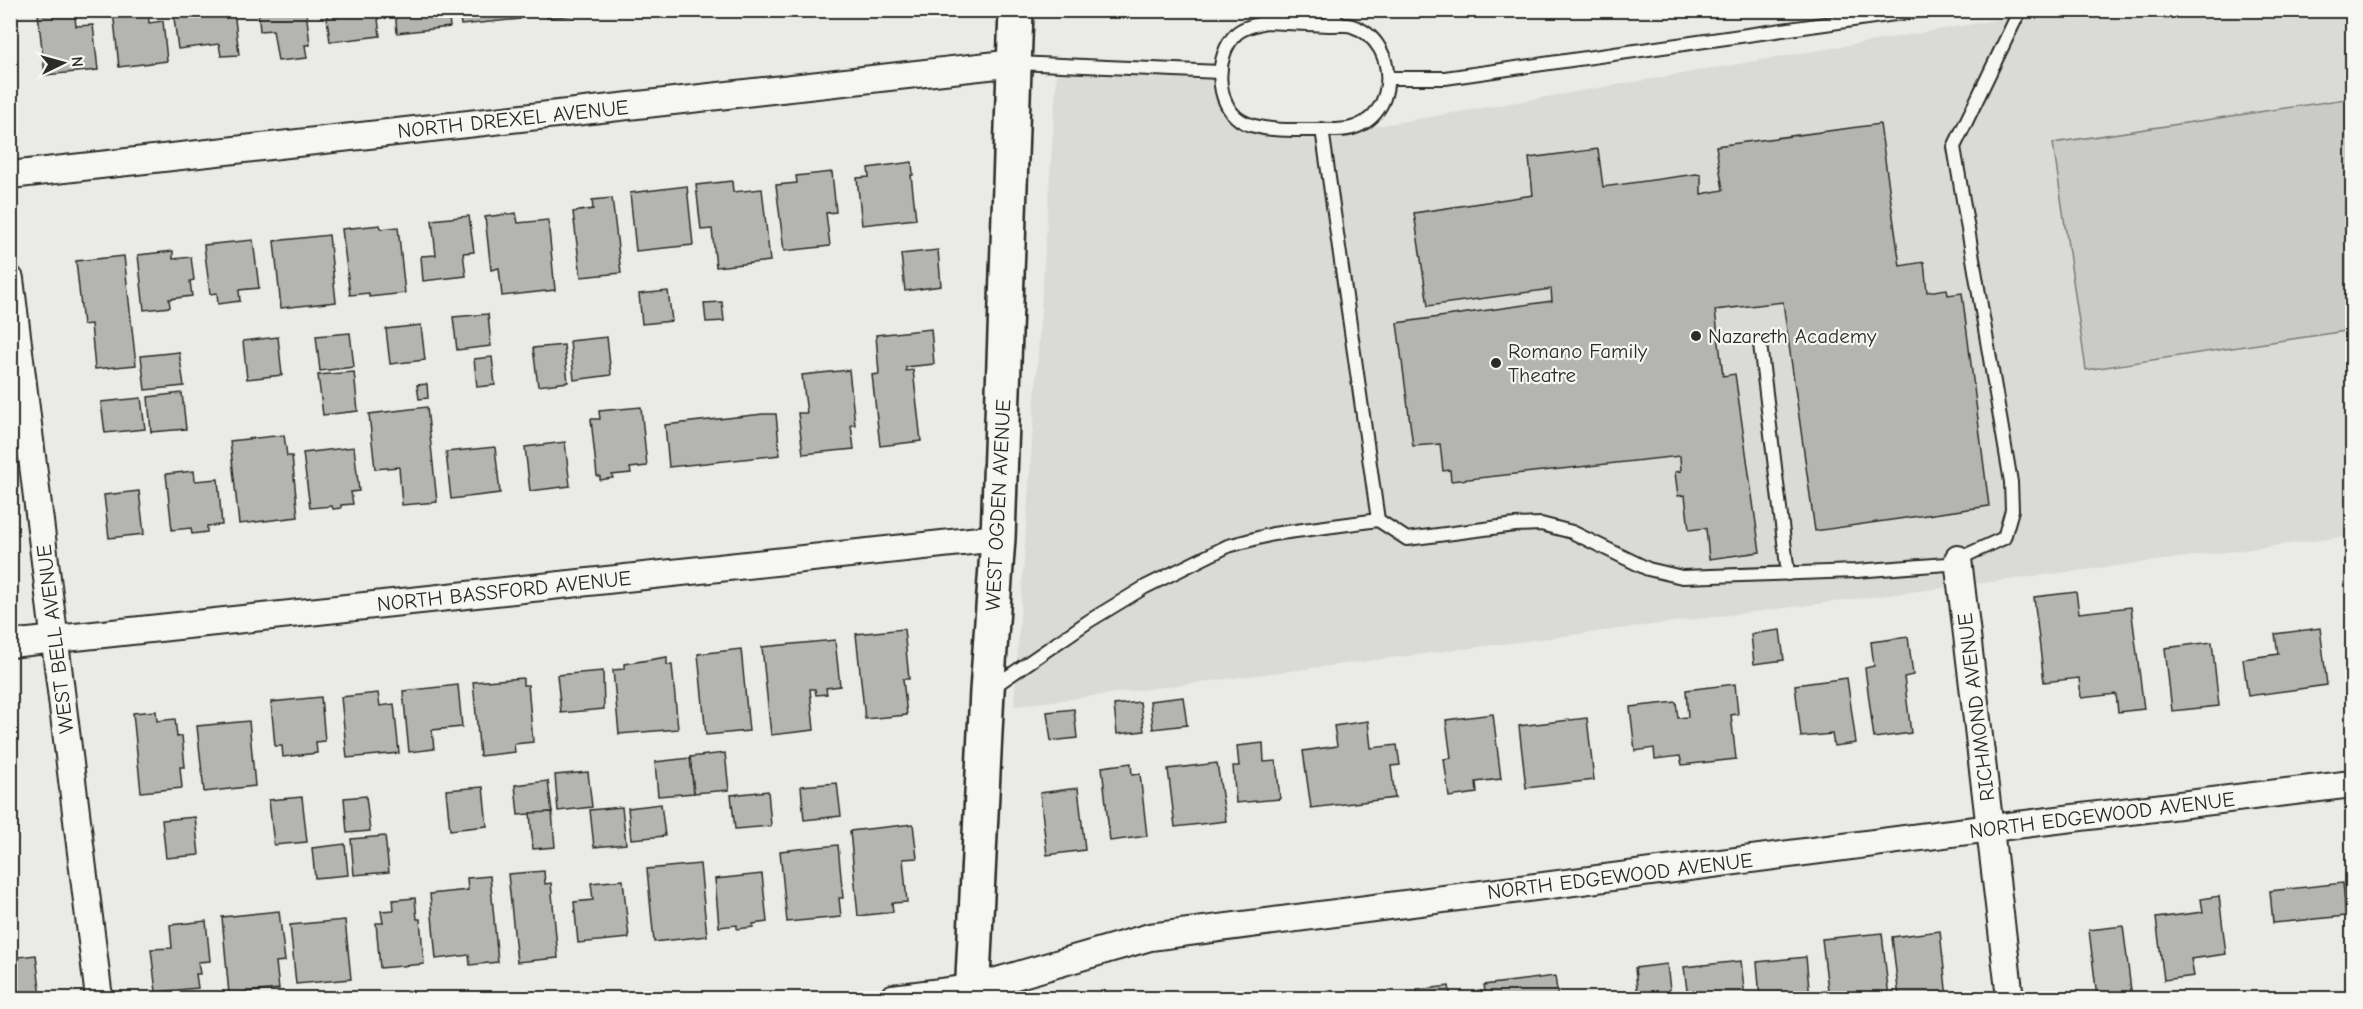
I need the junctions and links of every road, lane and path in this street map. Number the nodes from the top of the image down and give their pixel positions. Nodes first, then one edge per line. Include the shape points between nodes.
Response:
1 (1016, 10) edge
2 (1326, 10) edge
3 (1923, 10) edge
4 (2020, 10) edge
5 (1341, 25) junction
6 (1015, 63) junction
7 (1220, 72) junction
8 (1388, 78) junction
9 (1322, 129) junction
10 (10, 175) edge
11 (10, 279) edge
12 (1760, 344) dead end
13 (1378, 520) junction
14 (998, 538) junction
15 (1958, 559) junction
16 (1788, 574) junction
17 (55, 639) junction
18 (10, 644) edge
19 (987, 691) junction
20 (2352, 784) edge
21 (1990, 828) junction
22 (972, 993) edge
23 (99, 999) edge
24 (893, 999) edge
25 (2010, 999) edge

1 - 6 main road, WEST OGDEN AVENUE
2 - 5 lane
3 - 8 lane via 1445,78
4 - 15 lane via 1954,147 2011,482 2012,510 2004,538
5 - 7 lane via 1265,22 1249,26 1236,34
5 - 8 lane via 1352,26 1376,44
6 - 7 lane
6 - 10 street, NORTH DREXEL AVENUE
6 - 14 main road, WEST OGDEN AVENUE
7 - 9 lane via 1221,91 1240,121 1258,128
8 - 9 lane via 1386,98 1364,123 1346,130
9 - 13 lane
11 - 17 street, WEST BELL AVENUE
12 - 16 lane
13 - 16 lane via 1407,539 1541,524 1572,532 1648,569 1682,577
13 - 19 lane via 1273,534 1228,546 1145,587
14 - 17 street, NORTH BASSFORD AVENUE
14 - 19 main road, WEST OGDEN AVENUE
15 - 16 lane via 1947,564
15 - 21 street, RICHMOND AVENUE
17 - 18 street, NORTH BASSFORD AVENUE
17 - 23 street, WEST BELL AVENUE
19 - 22 main road, WEST OGDEN AVENUE
20 - 21 street, NORTH EDGEWOOD AVENUE
21 - 22 street, NORTH EDGEWOOD AVENUE via 1150,937
21 - 25 street, RICHMOND AVENUE
22 - 24 street, NORTH EDGEWOOD AVENUE

